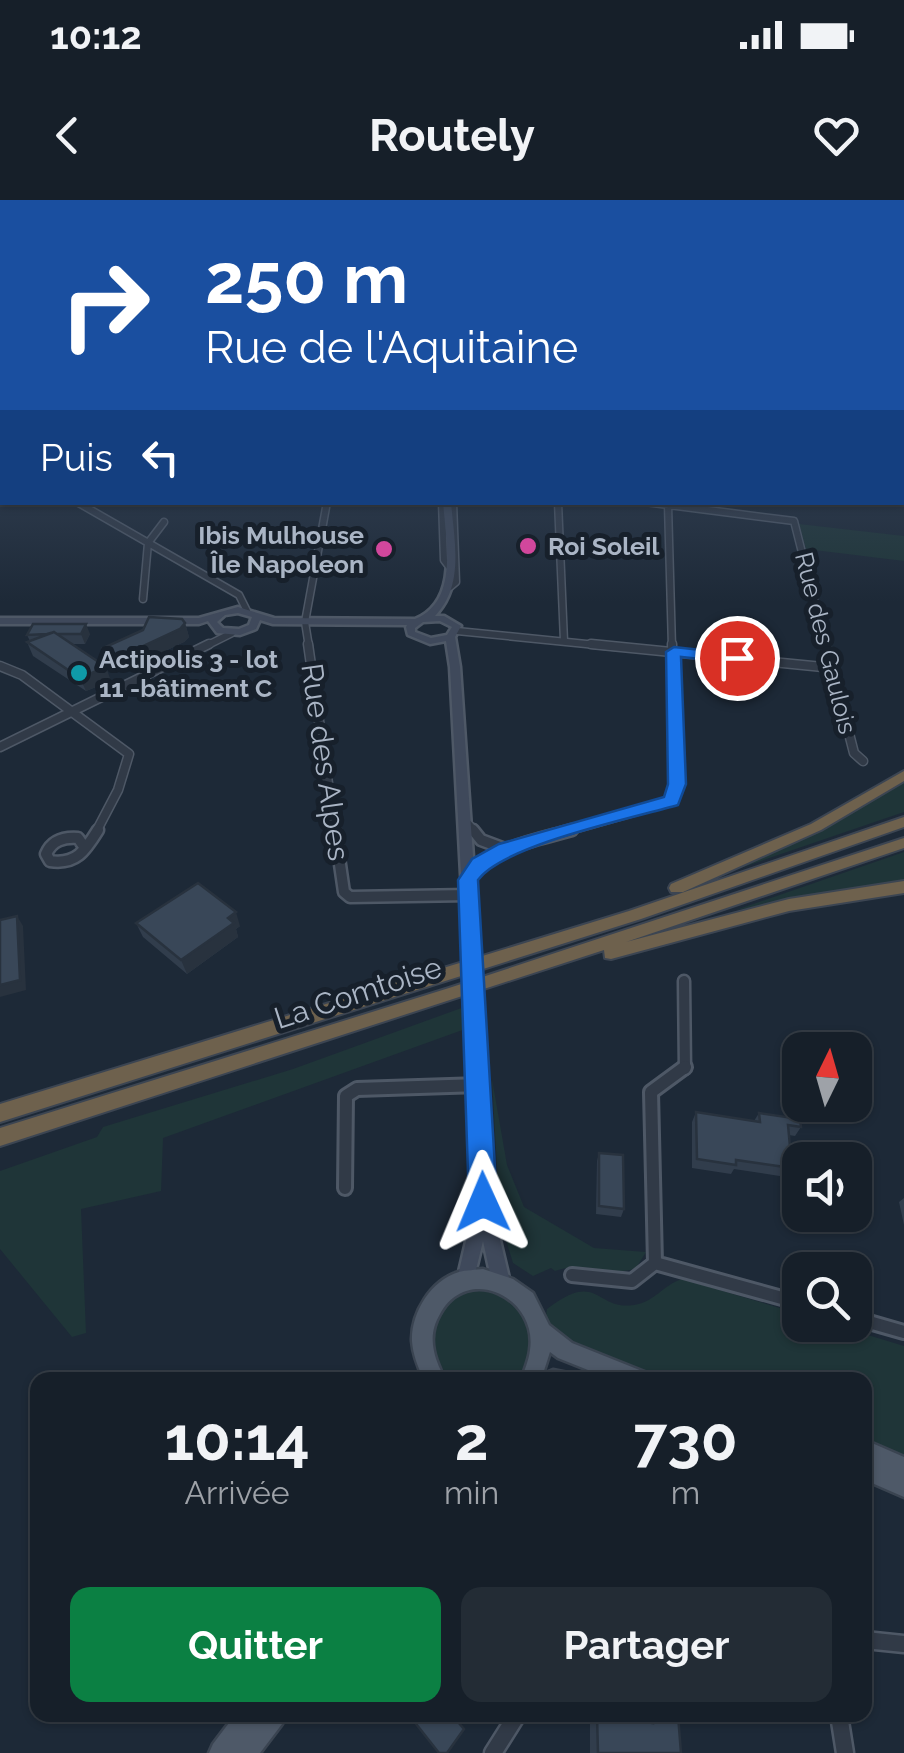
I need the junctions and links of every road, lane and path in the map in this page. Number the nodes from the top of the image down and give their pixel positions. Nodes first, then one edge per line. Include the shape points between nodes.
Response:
1 (82, 505) edge
2 (327, 505) edge
3 (447, 505) edge
4 (447, 505) edge
5 (558, 505) edge
6 (668, 505) joint
7 (164, 522) dead end
8 (148, 543) junction
9 (450, 587) junction
10 (143, 598) dead end
11 (245, 606) junction
12 (443, 606) junction
13 (429, 617) junction
14 (447, 619) junction
15 (0, 622) edge
16 (255, 622) junction
17 (306, 624) junction
18 (413, 627) junction
19 (215, 628) junction
20 (453, 634) junction
21 (564, 640) junction
22 (430, 641) junction
23 (451, 652) junction
24 (674, 652) junction
25 (0, 666) edge
26 (833, 668) junction
27 (75, 711) junction
28 (0, 748) edge
29 (864, 761) dead end
30 (904, 774) edge
31 (465, 821) junction
32 (904, 822) edge
33 (96, 828) junction
34 (78, 838) junction
35 (904, 842) edge
36 (85, 848) junction
37 (503, 850) junction
38 (466, 852) junction
39 (468, 880) junction
40 (904, 887) edge
41 (469, 895) junction
42 (635, 914) junction
43 (552, 961) junction
44 (684, 981) dead end
45 (480, 1085) junction
46 (0, 1110) edge
47 (0, 1137) edge
48 (345, 1188) dead end
49 (483, 1202) junction
50 (655, 1263) junction
51 (572, 1275) dead end
52 (466, 1280) junction
53 (501, 1282) junction
54 (782, 1298) edge
55 (872, 1323) edge
56 (542, 1332) junction
57 (904, 1332) edge
58 (431, 1372) edge
59 (534, 1372) edge
60 (619, 1372) edge
61 (872, 1455) edge
62 (904, 1468) edge
63 (872, 1472) edge
64 (904, 1486) edge
65 (872, 1641) edge
66 (904, 1644) edge
67 (246, 1722) edge
68 (268, 1722) edge
69 (513, 1722) edge
70 (840, 1722) edge
71 (222, 1753) edge
72 (244, 1753) edge
73 (494, 1753) edge
74 (845, 1753) edge

1 - 8 street
2 - 17 street
3 - 9 main road
4 - 9 street via 456,582
5 - 21 street
6 - 24 street
6 - 26 street, Rue des Gaulois via 794,521
7 - 8 street
8 - 10 street
8 - 11 street via 239,595
9 - 12 main road
11 - 16 main road
11 - 19 main road
12 - 13 main road
12 - 14 main road
13 - 14 main road
13 - 18 main road
14 - 20 main road via 455,624
15 - 19 main road via 199,620
16 - 17 main road
16 - 19 main road via 232,633
17 - 18 main road
17 - 41 street, Rue des Alpes via 344,892 350,898
18 - 22 main road
19 - 27 street
20 - 21 street
20 - 22 main road
20 - 23 main road
21 - 24 street
22 - 23 main road
23 - 31 main road
24 - 26 street
24 - 37 street via 672,801
25 - 27 street
26 - 29 street, Rue des Gaulois via 854,753
27 - 28 street
27 - 33 street via 124,748 130,761
30 - 42 highway via 816,827 656,896
31 - 37 street via 481,840
31 - 38 main road
32 - 42 highway, La Comtoise
33 - 34 street
33 - 36 street
34 - 36 street
34 - 36 street via 54,842 47,858 68,862
35 - 43 highway, La Comtoise
37 - 38 street
37 - 39 street
38 - 39 main road
39 - 41 main road
40 - 43 highway via 771,910 579,963
41 - 45 main road, bridge
42 - 46 highway, La Comtoise
43 - 47 highway, La Comtoise
44 - 50 street via 685,1070 650,1092
45 - 48 street via 356,1088 346,1096
45 - 49 main road
49 - 52 main road
49 - 53 main road
50 - 51 street via 632,1281
50 - 54 street
52 - 53 main road
52 - 58 main road via 438,1298 423,1329
53 - 56 main road via 528,1302
55 - 57 street
56 - 59 main road
56 - 60 main road via 565,1351
61 - 62 main road
63 - 64 main road
65 - 66 street
67 - 71 main road
68 - 72 main road
69 - 73 street
70 - 74 street

